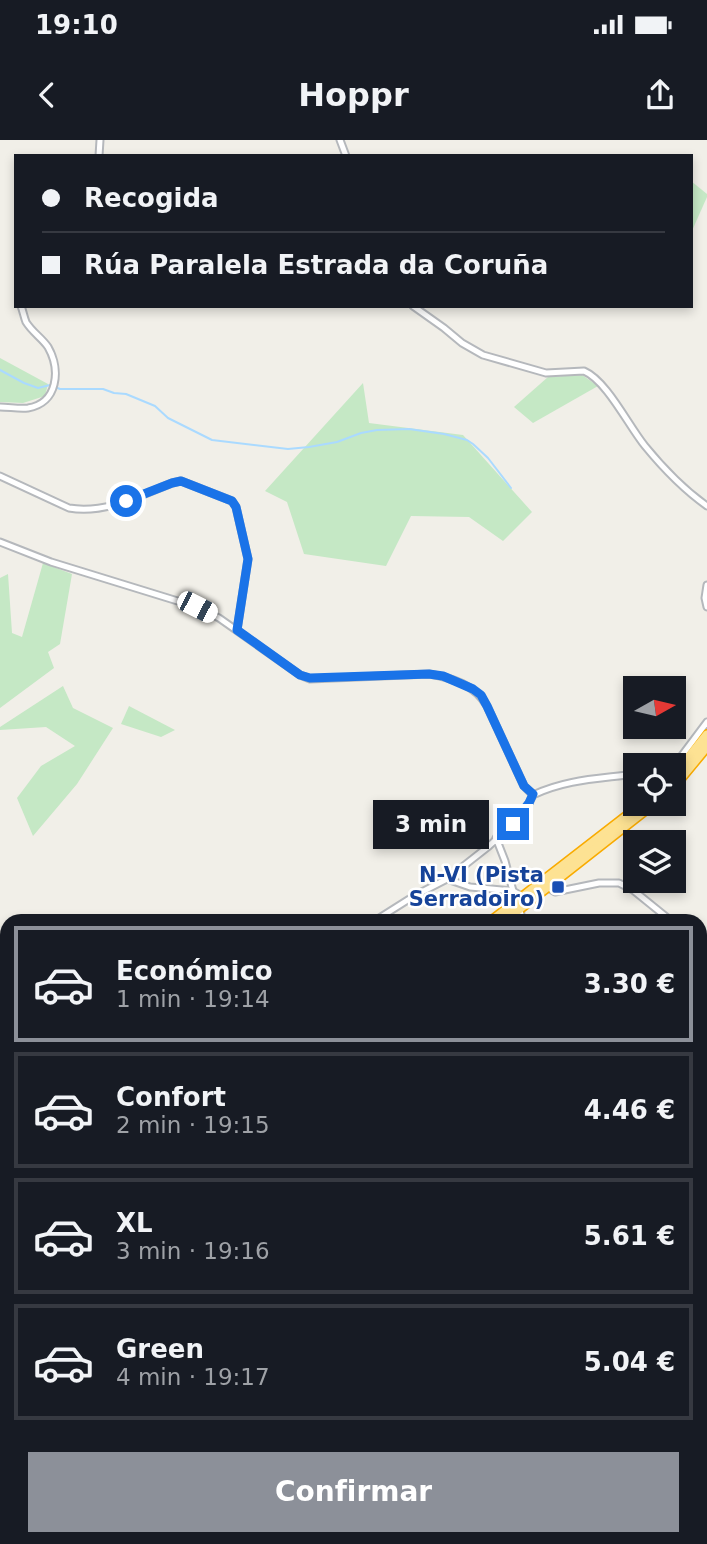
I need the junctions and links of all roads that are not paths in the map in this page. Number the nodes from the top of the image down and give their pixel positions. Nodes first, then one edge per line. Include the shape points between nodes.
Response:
1 (22, 308) edge
2 (417, 308) edge
3 (0, 407) edge
4 (0, 476) edge
5 (707, 506) edge
6 (0, 542) edge
7 (707, 585) edge
8 (707, 607) edge
9 (237, 630) junction
10 (707, 722) edge
11 (707, 735) edge
12 (705, 752) edge
13 (684, 753) edge
14 (686, 761) edge
15 (686, 773) edge
16 (623, 775) edge
17 (533, 794) junction
18 (628, 816) edge
19 (637, 816) edge
20 (496, 838) junction
21 (447, 879) junction
22 (547, 887) junction
23 (513, 891) junction
24 (521, 904) junction
25 (386, 914) edge
26 (504, 914) edge
27 (511, 914) edge
28 (522, 914) edge
29 (663, 914) edge

1 - 3 street via 51,354 54,389 39,405
2 - 5 street via 483,355 546,373 589,373 644,445
4 - 9 street via 78,510 110,507 181,481 232,501 248,559
6 - 9 street via 197,607
7 - 8 street
9 - 17 street via 310,678 429,674 473,689 481,695 524,786
10 - 13 street
11 - 14 highway
12 - 15 highway
16 - 17 street via 568,782
17 - 20 street via 513,824
18 - 24 highway
19 - 22 highway
20 - 21 street
20 - 23 street
21 - 23 street via 470,887
21 - 25 street
22 - 24 highway
22 - 29 street via 555,892 619,883
23 - 24 street
24 - 26 highway
24 - 27 highway
24 - 28 street

